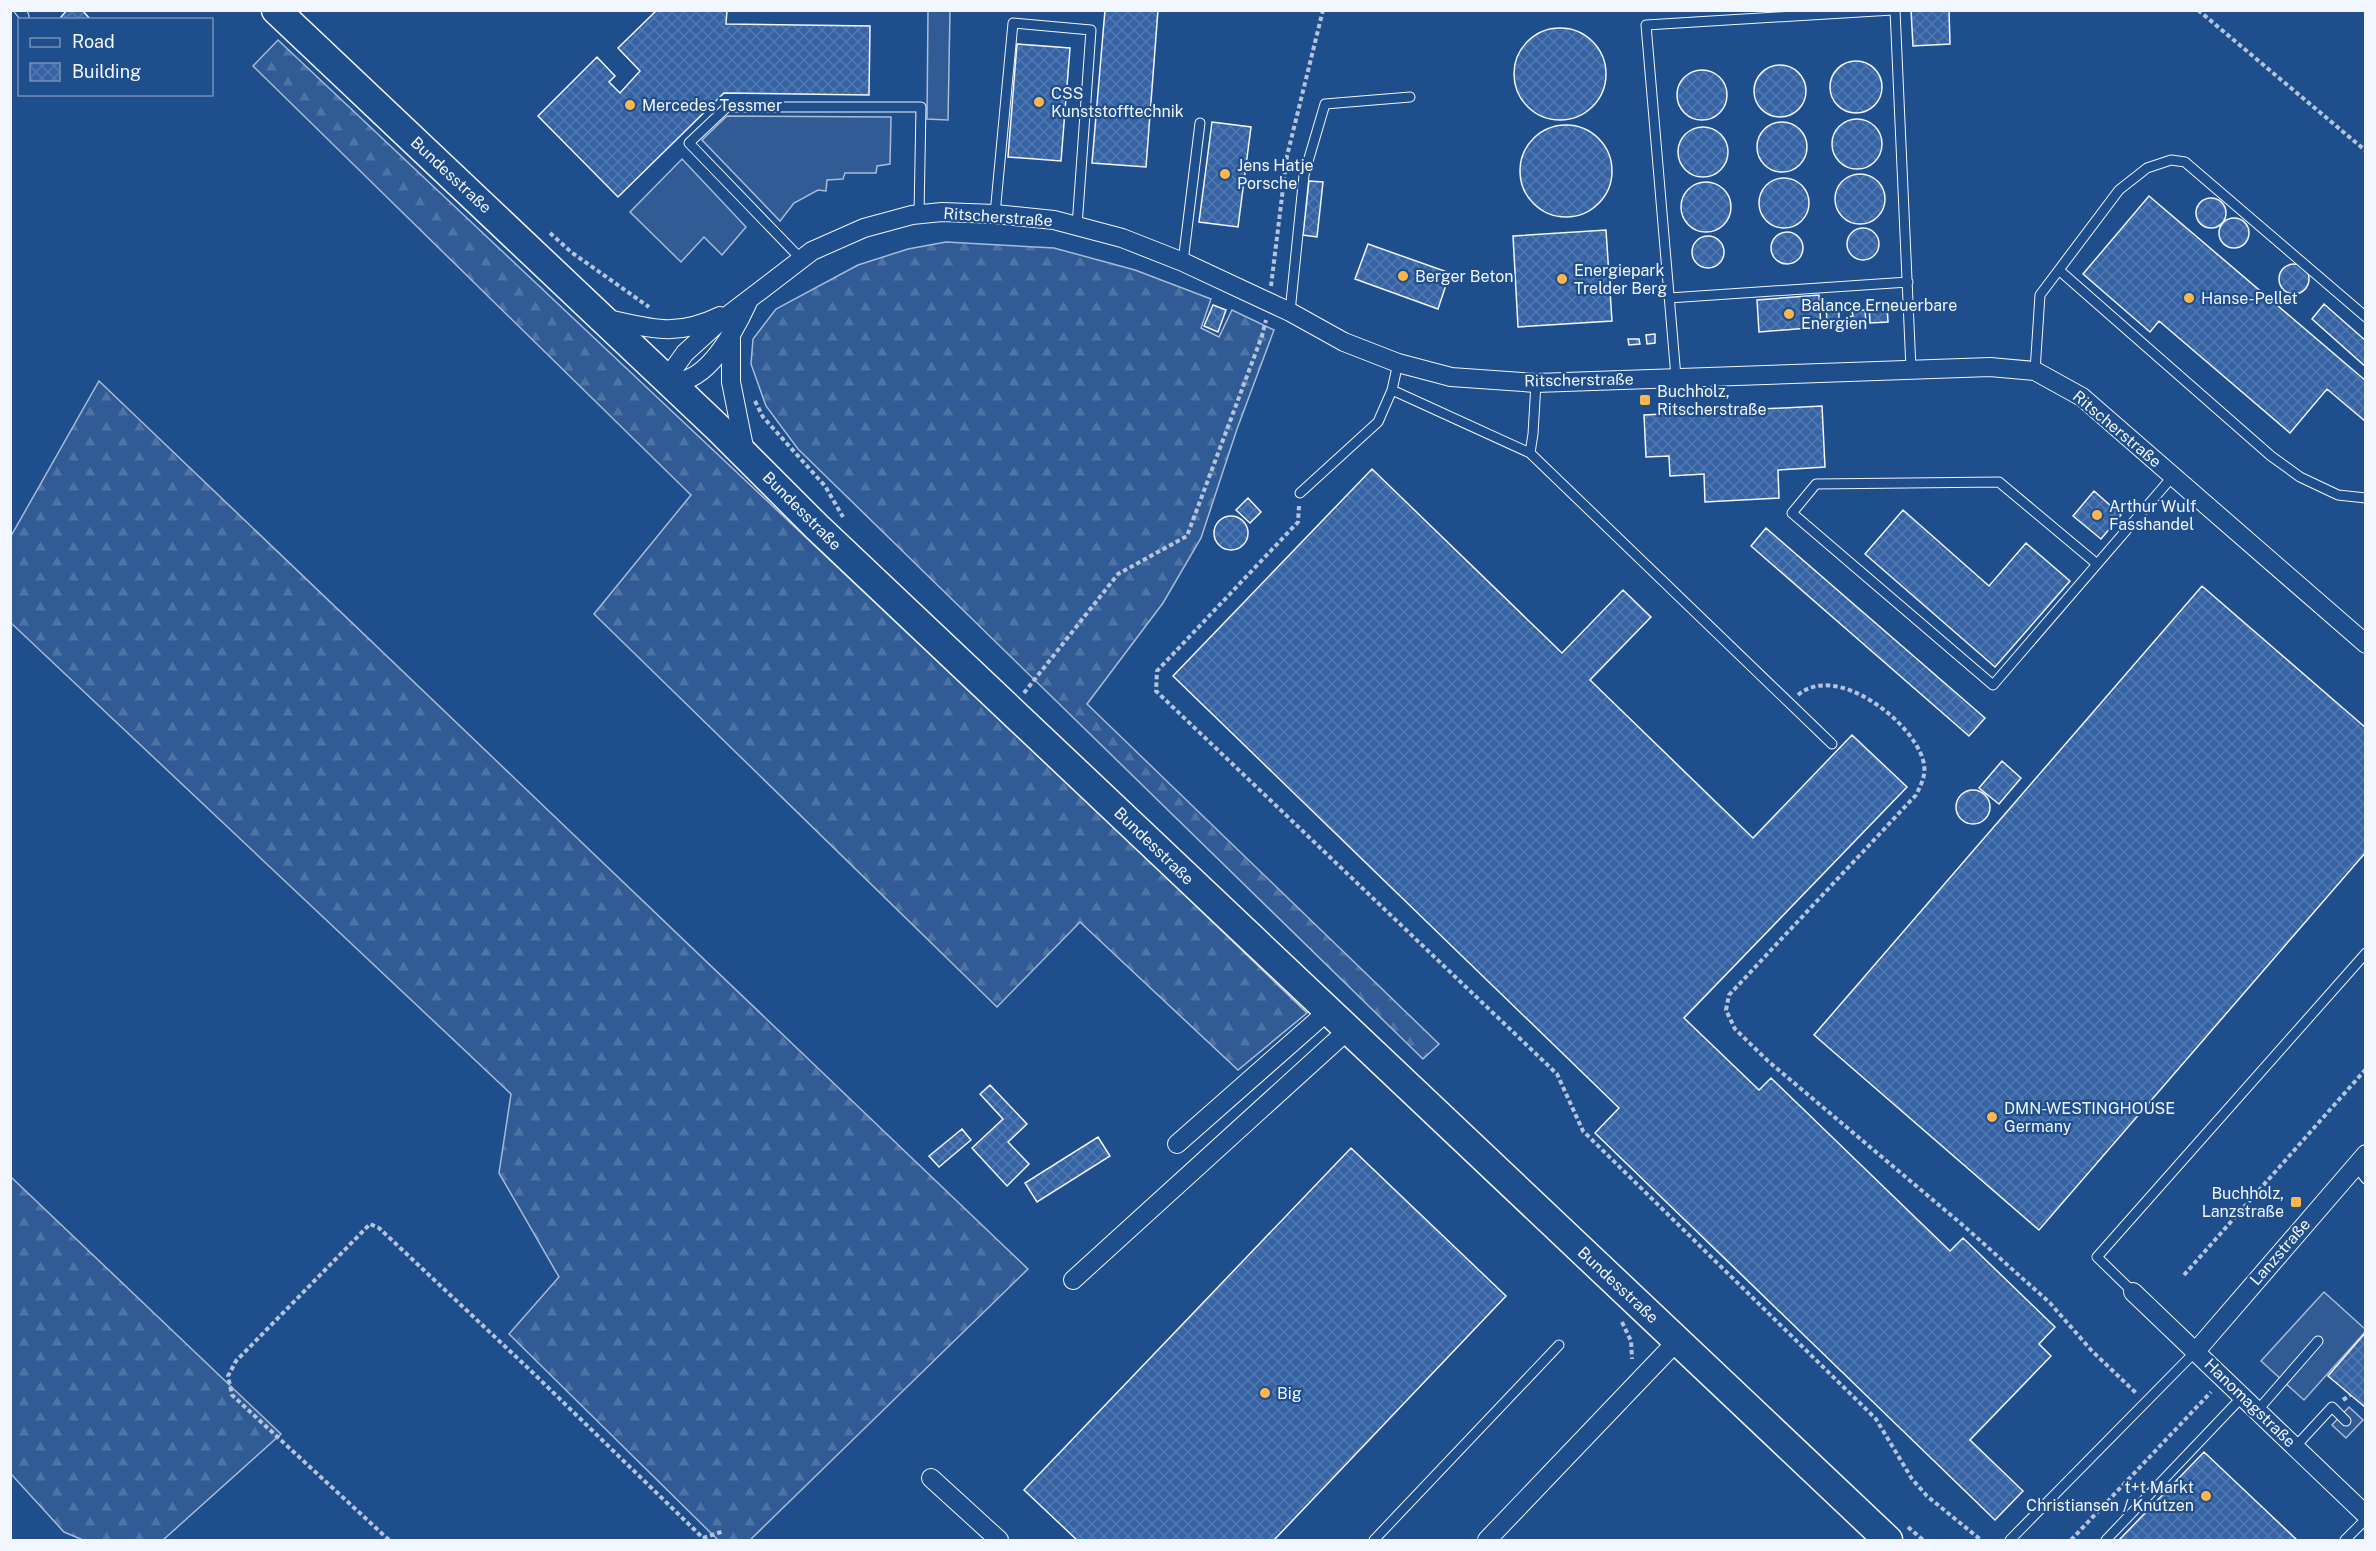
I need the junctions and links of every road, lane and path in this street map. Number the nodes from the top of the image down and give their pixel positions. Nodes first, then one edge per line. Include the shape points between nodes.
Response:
1 (276, 10) edge
2 (1323, 10) edge
3 (1894, 10) edge
4 (2198, 10) edge
5 (1410, 97) dead end
6 (1200, 123) dead end
7 (2366, 152) edge
8 (919, 214) junction
9 (995, 214) junction
10 (1077, 226) junction
11 (549, 232) dead end
12 (801, 260) junction
13 (1183, 262) junction
14 (2060, 271) junction
15 (1908, 282) junction
16 (1669, 298) junction
17 (748, 302) junction
18 (1269, 303) junction
19 (652, 309) dead end
20 (1290, 312) junction
21 (2366, 317) edge
22 (603, 318) junction
23 (731, 338) junction
24 (1398, 363) junction
25 (1911, 369) junction
26 (2035, 371) junction
27 (1676, 377) junction
28 (670, 382) junction
29 (1536, 383) junction
30 (1392, 390) junction
31 (1530, 453) junction
32 (746, 455) junction
33 (2173, 476) junction
34 (1300, 493) joint
35 (2366, 498) edge
36 (2097, 564) junction
37 (2366, 644) edge
38 (1790, 703) junction
39 (1010, 709) junction
40 (1832, 744) dead end
41 (2366, 953) edge
42 (1328, 1011) junction
43 (1348, 1030) junction
44 (2366, 1069) edge
45 (1177, 1144) dead end
46 (2362, 1166) edge
47 (2184, 1275) dead end
48 (1073, 1280) dead end
49 (2133, 1292) joint
50 (1633, 1299) junction
51 (1677, 1341) junction
52 (2318, 1341) dead end
53 (1559, 1345) dead end
54 (2196, 1351) junction
55 (1628, 1365) dead end
56 (2224, 1379) junction
57 (2243, 1396) junction
58 (2145, 1402) junction
59 (2257, 1411) junction
60 (2346, 1421) dead end
61 (2295, 1447) junction
62 (931, 1478) dead end
63 (2366, 1517) edge
64 (724, 1531) dead end
65 (1380, 1538) edge
66 (390, 1540) edge
67 (999, 1540) edge
68 (1487, 1540) edge
69 (1888, 1540) edge
70 (1981, 1540) edge
71 (2010, 1540) edge
72 (2071, 1540) edge
73 (2106, 1540) edge
74 (2345, 1540) edge

1 - 22 main road, Bundesstraße
2 - 18 path via 1287,156
3 - 15 lane
3 - 16 lane via 1646,25
4 - 7 path
5 - 20 lane via 1325,104 1304,175
6 - 13 lane
8 - 9 street, Ritscherstraße
8 - 12 street, Ritscherstraße via 845,235
8 - 12 lane via 921,107 727,107 689,143
9 - 10 street, Ritscherstraße
9 - 10 lane via 1013,23 1091,30
10 - 13 street, Ritscherstraße via 1122,238
11 - 19 path
12 - 17 street, Ritscherstraße
13 - 18 street, Ritscherstraße
14 - 21 lane via 2119,190 2147,168 2171,160 2185,162
14 - 26 lane via 2040,295
14 - 35 lane via 2271,456 2300,477 2338,495
15 - 16 lane
15 - 25 lane
16 - 27 lane
17 - 22 street, Ritscherstraße via 686,329 659,329
17 - 23 street, Ritscherstraße
17 - 28 street, Ritscherstraße via 685,353
18 - 20 street, Ritscherstraße
18 - 39 path via 1262,336 1187,536 1118,574
20 - 24 street, Ritscherstraße via 1344,342
22 - 28 main road, Bundesstraße
23 - 28 street, Ritscherstraße via 702,370 686,380
23 - 32 street, Ritscherstraße via 732,390
24 - 29 street, Ritscherstraße via 1451,377
24 - 30 lane
25 - 26 street, Ritscherstraße via 1990,366
25 - 27 street, Ritscherstraße
26 - 33 street, Ritscherstraße via 2082,397
27 - 29 street, Ritscherstraße
28 - 32 main road, Bundesstraße
29 - 31 lane
30 - 31 lane
30 - 34 lane via 1378,422
31 - 38 lane
32 - 39 main road, Bundesstraße
33 - 36 lane
33 - 37 street, Ritscherstraße
34 - 70 path via 1298,522 1157,671 1156,691 1557,1074 1583,1131 1876,1419 1912,1479
36 - 36 lane via 1999,482 1816,484 1791,513 1993,685
38 - 40 lane
38 - 58 path via 1806,688 1820,686 1869,697 1915,740 1924,761 1924,778 1916,795 1729,995 1726,1010 1736,1029 1768,1061 2050,1303
39 - 42 main road, Bundesstraße
41 - 49 lane via 2097,1257
42 - 43 main road, Bundesstraße
42 - 45 street
43 - 48 street
43 - 50 main road, Bundesstraße
44 - 47 path
46 - 54 street, Lanzstraße
49 - 54 street, Hanomagstraße
50 - 51 main road, Bundesstraße
50 - 55 path via 1618,1314 1631,1341 1633,1358
51 - 68 street
51 - 69 main road, Bundesstraße
52 - 59 lane
53 - 65 lane
54 - 56 street, Hanomagstraße
54 - 58 lane
56 - 57 street, Hanomagstraße
56 - 72 path
57 - 59 street, Hanomagstraße
57 - 73 lane
58 - 71 lane
59 - 61 street, Hanomagstraße
60 - 61 lane via 2332,1407
61 - 63 street, Hanomagstraße
62 - 67 street
63 - 74 lane
64 - 66 path via 703,1538 529,1369 379,1228 370,1224 236,1361 228,1376 232,1395

